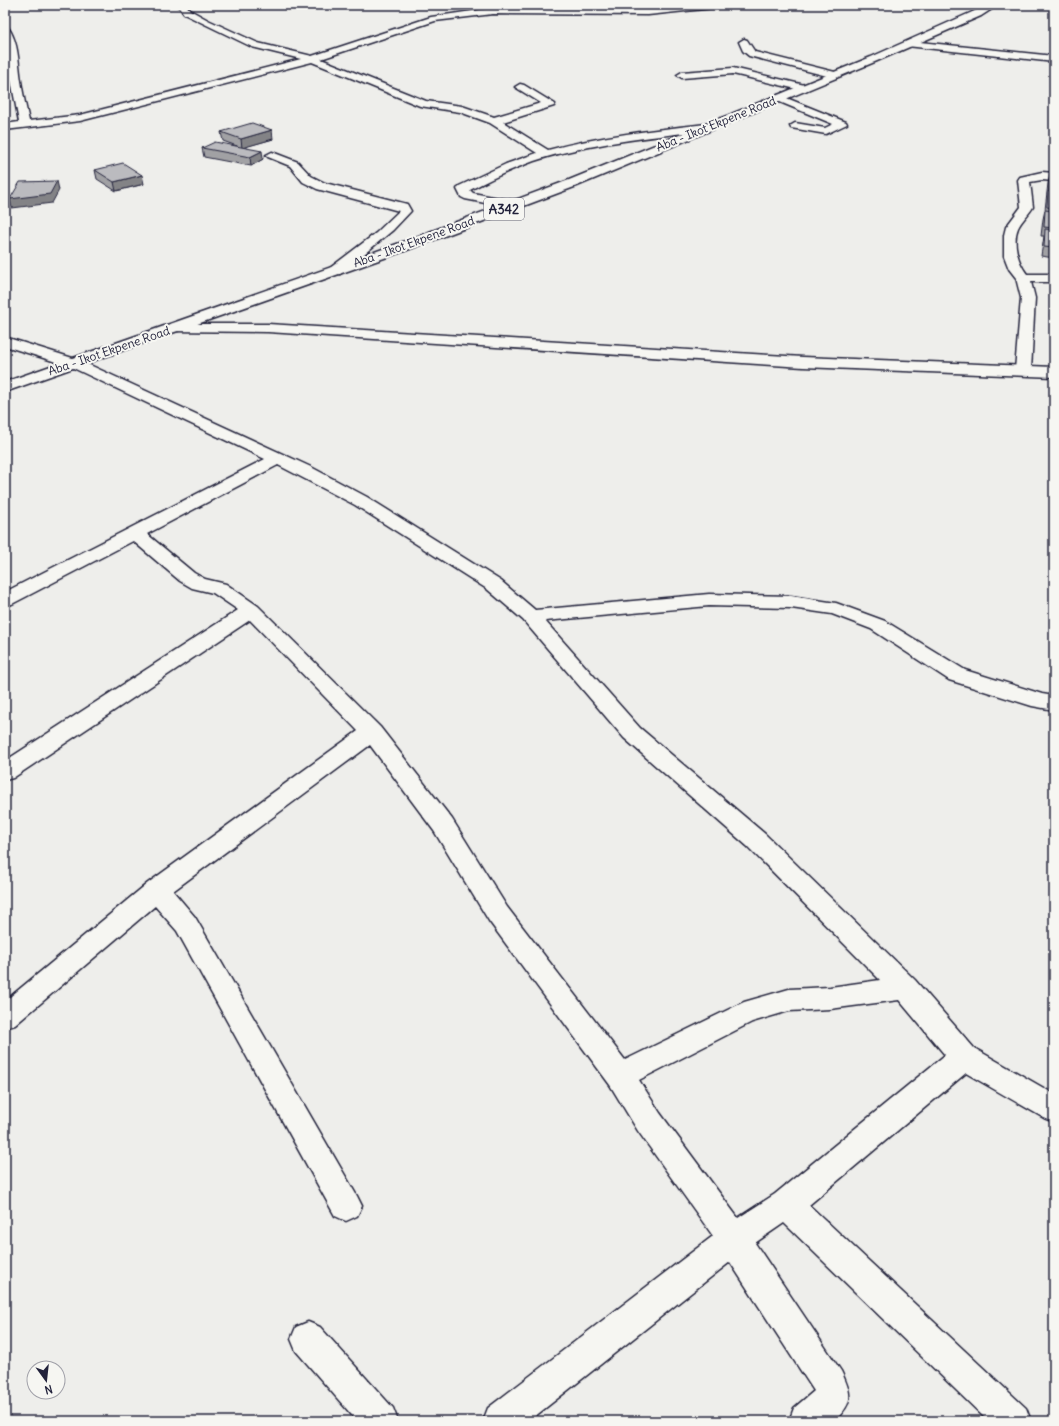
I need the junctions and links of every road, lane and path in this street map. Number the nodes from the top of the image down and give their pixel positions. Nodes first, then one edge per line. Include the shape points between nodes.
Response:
1 (182, 5) edge
2 (714, 5) edge
3 (994, 5) edge
4 (5, 29) edge
5 (744, 42) dead end
6 (910, 44) junction
7 (312, 59) junction
8 (1054, 59) edge
9 (682, 75) dead end
10 (835, 75) junction
11 (520, 88) dead end
12 (805, 88) junction
13 (780, 98) junction
14 (494, 121) junction
15 (21, 126) junction
16 (795, 126) dead end
17 (5, 127) edge
18 (706, 127) junction
19 (5, 132) edge
20 (546, 154) junction
21 (272, 155) dead end
22 (1054, 177) edge
23 (515, 205) junction
24 (335, 271) junction
25 (1023, 278) junction
26 (1054, 278) edge
27 (175, 328) junction
28 (5, 341) edge
29 (74, 363) junction
30 (1024, 370) junction
31 (1054, 372) edge
32 (5, 387) edge
33 (279, 458) junction
34 (135, 533) junction
35 (5, 600) edge
36 (251, 610) junction
37 (530, 616) junction
38 (1054, 703) edge
39 (372, 732) junction
40 (5, 772) edge
41 (157, 890) junction
42 (905, 988) junction
43 (5, 1017) edge
44 (964, 1057) junction
45 (620, 1076) junction
46 (1054, 1109) edge
47 (786, 1204) junction
48 (346, 1206) dead end
49 (734, 1239) junction
50 (308, 1339) dead end
51 (380, 1421) edge
52 (501, 1421) edge
53 (807, 1421) edge
54 (1013, 1421) edge

1 - 7 main road via 187,12 240,39
2 - 7 main road via 648,12 493,11 464,14 407,27
3 - 6 main road, Aba - Ikot Ekpene Road / A342
4 - 15 main road via 14,53
5 - 10 main road via 752,54
6 - 8 main road
6 - 10 main road, Aba - Ikot Ekpene Road / A342
7 - 14 main road via 424,104 462,109
7 - 15 main road via 80,118
9 - 12 main road via 733,71
10 - 12 main road, Aba - Ikot Ekpene Road / A342
11 - 14 main road via 550,104
12 - 13 main road, Aba - Ikot Ekpene Road / A342
13 - 16 main road via 842,124 826,131
13 - 18 main road, Aba - Ikot Ekpene Road / A342
14 - 20 main road
15 - 17 main road
15 - 19 main road
18 - 20 main road via 633,136
18 - 23 main road, Aba - Ikot Ekpene Road / A342
20 - 23 main road via 510,166 463,188 465,194 470,196
21 - 24 main road via 294,164 307,179 321,186 403,207 405,211 391,228
22 - 25 main road via 1042,176 1024,180 1027,207 1012,227 1010,235 1011,256
23 - 24 main road, Aba - Ikot Ekpene Road / A342
24 - 27 main road, Aba - Ikot Ekpene Road / A342
25 - 26 main road
25 - 30 main road via 1028,298
27 - 29 main road, Aba - Ikot Ekpene Road / A342
27 - 30 main road via 268,328 803,362
28 - 29 main road
29 - 32 main road, Aba - Ikot Ekpene Road / A342
29 - 33 main road
30 - 31 main road
33 - 34 main road
33 - 37 main road via 374,509 494,585
34 - 35 main road
34 - 36 main road via 188,577 199,584 219,588
36 - 39 main road
36 - 40 main road
37 - 38 main road via 709,600 791,602 836,609 878,625 957,675
37 - 42 main road via 632,733 756,840
39 - 41 main road
39 - 45 main road via 443,825 498,914
41 - 43 main road
41 - 48 main road via 186,924
42 - 44 main road
42 - 45 main road via 830,998 789,1000 744,1013
44 - 46 main road
44 - 47 main road
45 - 49 main road via 649,1122
47 - 49 main road
47 - 54 main road
49 - 52 main road
49 - 53 main road via 833,1392 831,1400
50 - 51 main road

